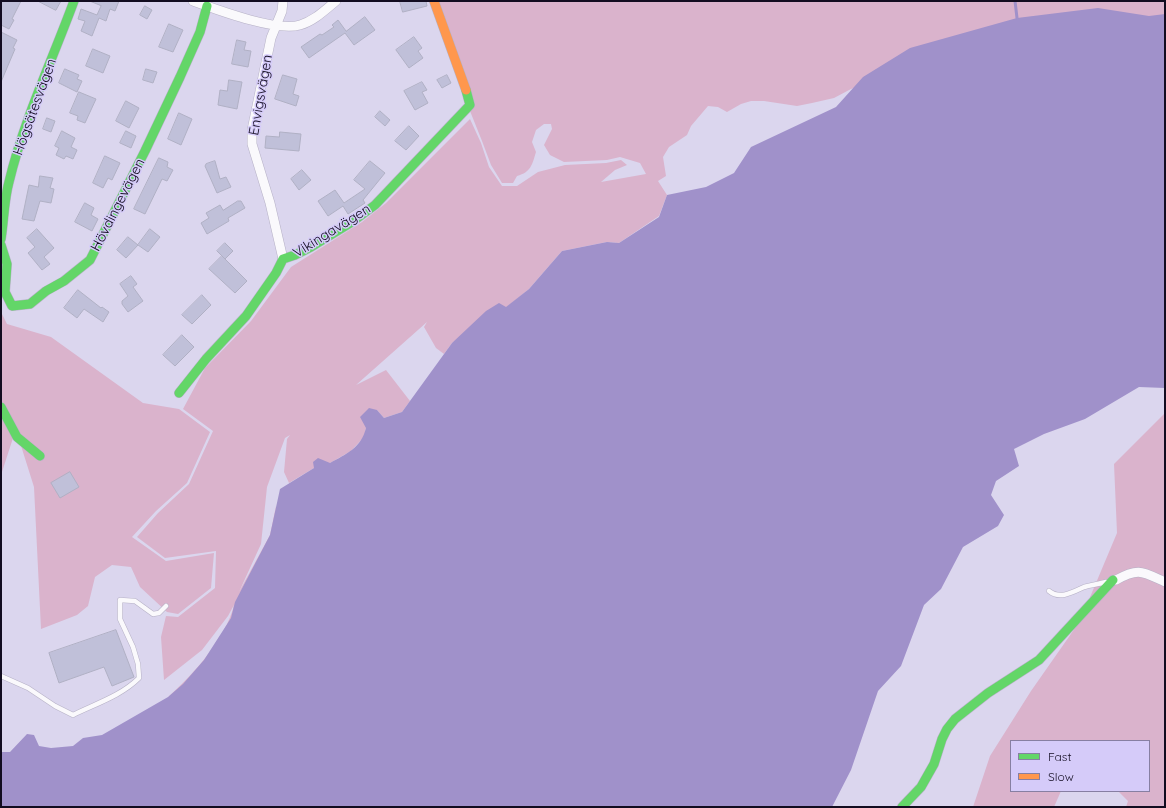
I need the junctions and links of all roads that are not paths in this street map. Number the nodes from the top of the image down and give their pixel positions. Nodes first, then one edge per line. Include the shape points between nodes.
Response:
1 (74, 1) edge
2 (193, 1) edge
3 (283, 1) edge
4 (336, 1) edge
5 (434, 1) edge
6 (207, 6) junction
7 (276, 26) junction
8 (1, 239) edge
9 (1, 245) edge
10 (283, 259) junction
11 (179, 393) dead end
12 (1, 407) edge
13 (40, 456) dead end
14 (1115, 580) junction
15 (1165, 582) edge
16 (1049, 591) dead end
17 (166, 606) dead end
18 (1, 676) edge
19 (902, 807) edge

1 - 8 street, Högsätesvägen via 30,114 11,174
2 - 6 street
3 - 7 street, Envigsvägen
4 - 7 street via 308,22 290,27
5 - 10 street, Vikingavägen via 470,105 364,214 304,251
6 - 7 street
6 - 9 street, Hövdingevägen via 200,32 180,77 90,260 30,304 12,306 5,292 7,264
7 - 10 street, Envigsvägen via 271,38 252,144 270,203
10 - 11 street, Vikingavägen via 246,316
12 - 13 street via 17,437
14 - 15 street via 1134,571 1146,573
14 - 16 lane via 1061,595
14 - 19 street via 1040,660 988,693 955,719 945,734 922,787
17 - 18 lane via 159,613 153,614 135,601 120,600 120,619 133,648 139,678 108,699 73,715 37,693

